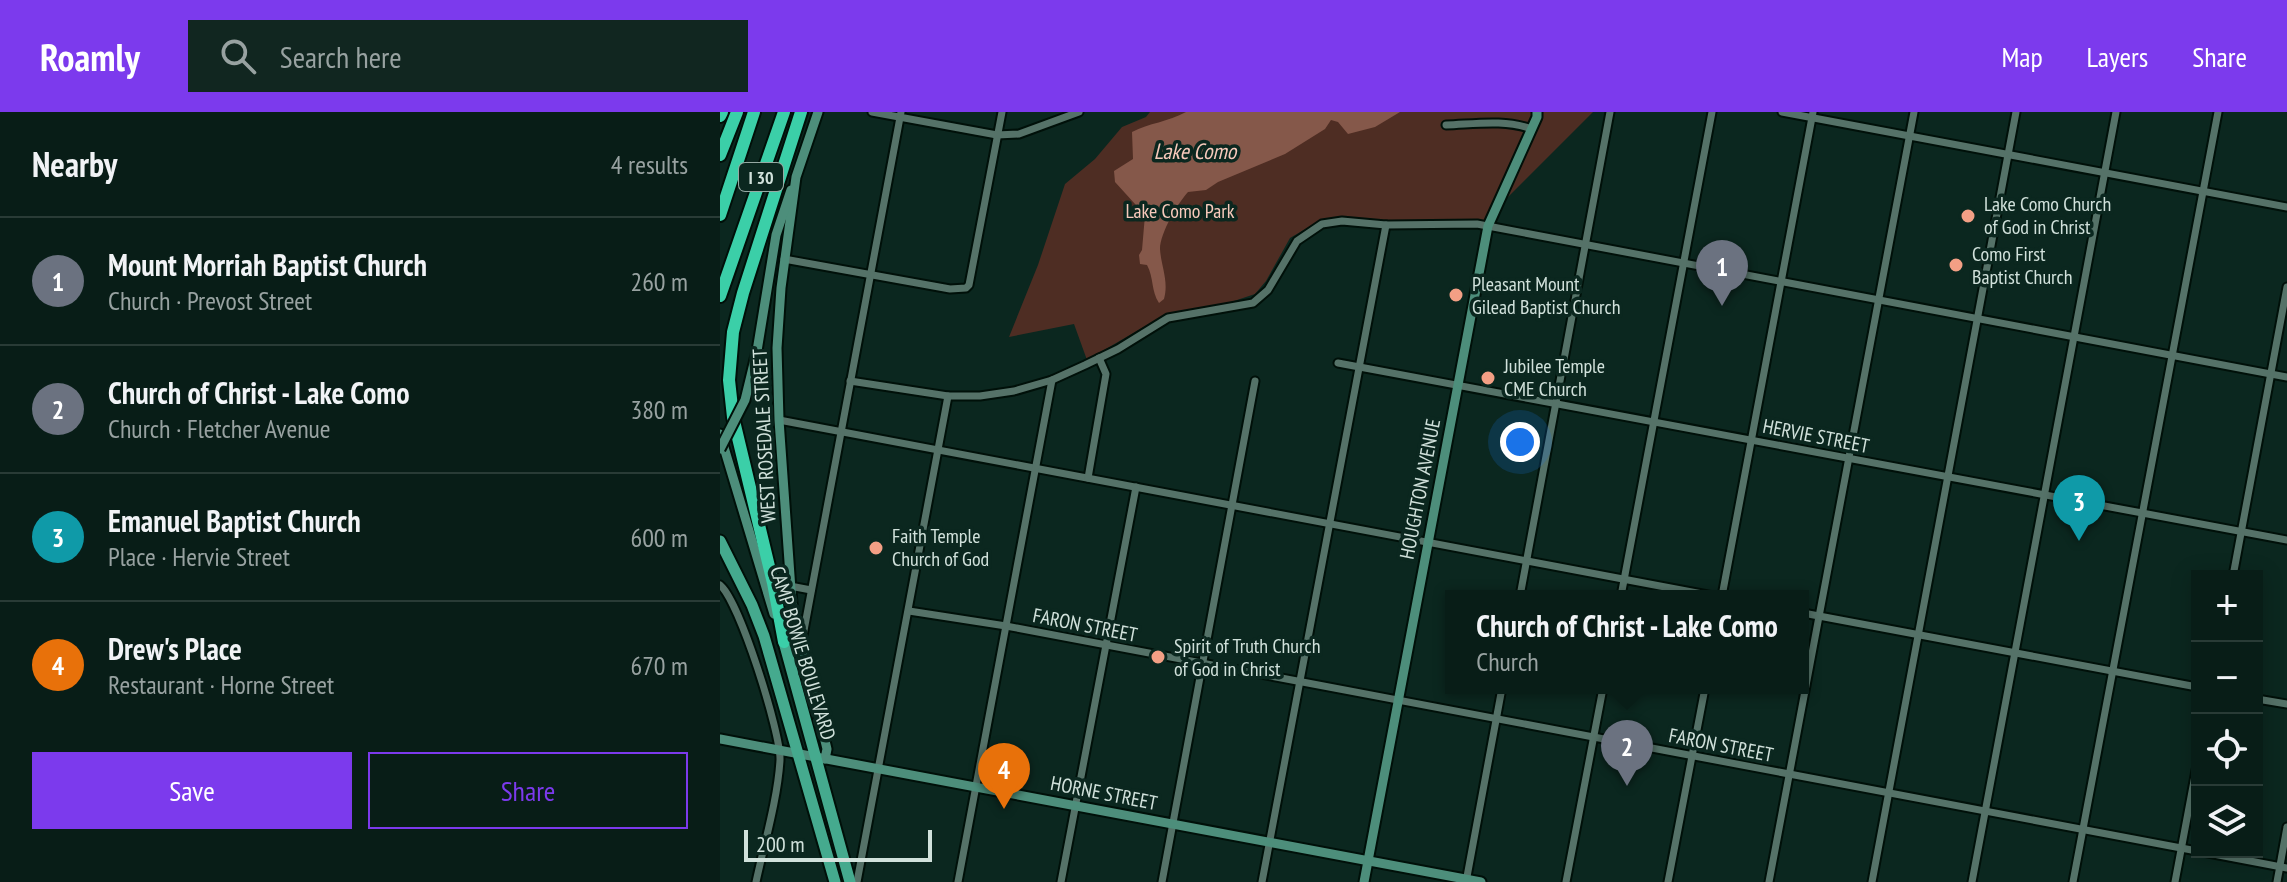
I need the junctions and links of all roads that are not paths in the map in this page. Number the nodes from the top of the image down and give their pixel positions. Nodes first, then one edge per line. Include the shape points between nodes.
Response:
1 (737, 112) edge
2 (754, 112) edge
3 (784, 112) edge
4 (801, 112) edge
5 (818, 112) edge
6 (872, 112) edge
7 (1002, 112) edge
8 (1079, 112) edge
9 (1537, 112) edge
10 (1610, 112) edge
11 (1712, 112) edge
12 (1782, 112) edge
13 (1914, 112) edge
14 (2016, 112) edge
15 (2116, 112) edge
16 (2218, 112) edge
17 (901, 114) edge
18 (1813, 115) edge
19 (1446, 125) dead end
20 (1532, 129) junction
21 (997, 135) junction
22 (1909, 136) junction
23 (2008, 154) junction
24 (720, 155) edge
25 (2105, 172) junction
26 (796, 177) junction
27 (2203, 191) junction
28 (2287, 207) edge
29 (720, 215) edge
30 (1386, 225) junction
31 (1488, 226) junction
32 (1586, 245) junction
33 (784, 259) junction
34 (1684, 263) junction
35 (871, 274) junction
36 (1781, 281) junction
37 (2287, 287) edge
38 (720, 296) edge
39 (1879, 299) junction
40 (1976, 319) junction
41 (2074, 337) junction
42 (2172, 355) junction
43 (1099, 358) junction
44 (1338, 363) dead end
45 (1361, 367) junction
46 (2271, 374) junction
47 (2287, 377) edge
48 (1052, 380) junction
49 (850, 381) junction
50 (1255, 381) dead end
51 (1458, 385) junction
52 (948, 396) junction
53 (1556, 403) junction
54 (779, 420) junction
55 (1654, 422) junction
56 (841, 431) junction
57 (720, 434) edge
58 (1751, 440) junction
59 (720, 449) edge
60 (939, 450) junction
61 (1849, 458) junction
62 (1036, 468) junction
63 (1946, 476) junction
64 (1088, 478) junction
65 (1136, 487) junction
66 (2045, 495) junction
67 (1232, 505) junction
68 (2142, 513) junction
69 (1331, 524) junction
70 (2241, 531) junction
71 (2287, 540) edge
72 (720, 541) edge
73 (1428, 542) junction
74 (1527, 561) junction
75 (2234, 570) edge
76 (1624, 579) junction
77 (720, 585) edge
78 (790, 586) junction
79 (811, 590) junction
80 (1521, 590) edge
81 (1622, 590) edge
82 (1682, 590) edge
83 (1723, 590) edge
84 (909, 611) junction
85 (1809, 614) edge
86 (1819, 616) junction
87 (1006, 626) junction
88 (1917, 635) junction
89 (784, 642) junction
90 (1106, 645) junction
91 (800, 647) junction
92 (2015, 653) junction
93 (1201, 663) junction
94 (1809, 669) edge
95 (2113, 671) junction
96 (1301, 682) junction
97 (2191, 686) edge
98 (1501, 694) edge
99 (1602, 694) edge
100 (1704, 694) edge
101 (1804, 694) edge
102 (1398, 700) junction
103 (2263, 700) edge
104 (2287, 704) edge
105 (1496, 719) junction
106 (1594, 737) junction
107 (720, 739) edge
108 (780, 751) junction
109 (798, 754) junction
110 (1692, 756) junction
111 (820, 758) junction
112 (879, 769) junction
113 (1789, 774) junction
114 (2193, 786) edge
115 (976, 787) junction
116 (1888, 793) junction
117 (1075, 806) junction
118 (1986, 811) junction
119 (1173, 824) junction
120 (2287, 827) edge
121 (2083, 829) junction
122 (1270, 842) junction
123 (2181, 848) junction
124 (2191, 850) edge
125 (2233, 858) edge
126 (1368, 861) junction
127 (2283, 867) edge
128 (1466, 881) edge
129 (756, 882) edge
130 (835, 882) edge
131 (850, 882) edge
132 (857, 882) edge
133 (958, 882) edge
134 (1061, 882) edge
135 (1162, 882) edge
136 (1262, 882) edge
137 (1364, 882) edge
138 (1481, 882) edge
139 (1566, 882) edge
140 (1668, 882) edge
141 (1769, 882) edge
142 (1872, 882) edge
143 (1972, 882) edge
144 (2073, 882) edge
145 (2175, 882) edge
146 (2277, 882) edge

1 - 24 highway
2 - 29 highway, I 30
3 - 38 highway, I 30
4 - 89 highway via 743,293 729,380
5 - 26 street, WEST ROSEDALE STREET
6 - 17 street
7 - 21 street
8 - 21 street via 1019,134
9 - 20 street, HOUGHTON AVENUE
10 - 32 street
11 - 34 street
12 - 18 street
13 - 22 street
14 - 23 street
15 - 25 street
16 - 27 street
17 - 21 street
17 - 35 street
18 - 22 street
18 - 36 street
19 - 20 street via 1502,122
20 - 31 street, HOUGHTON AVENUE
21 - 35 street via 969,285 950,289
22 - 23 street
22 - 39 street
23 - 25 street
23 - 40 street
25 - 27 street
25 - 41 street
26 - 33 street, WEST ROSEDALE STREET
26 - 59 street, bridge via 776,235 757,351 739,416
27 - 28 street
27 - 42 street
30 - 31 street
30 - 43 street via 1322,224 1293,245 1260,299 1168,318
30 - 45 street
31 - 32 street
31 - 51 street, HOUGHTON AVENUE
32 - 34 street
32 - 53 street
33 - 35 street
33 - 54 street, WEST ROSEDALE STREET via 777,348
34 - 36 street
34 - 55 street
35 - 49 street
36 - 39 street
36 - 58 street
37 - 46 street
39 - 40 street
39 - 61 street
40 - 41 street
40 - 63 street
41 - 42 street
41 - 66 street
42 - 46 street
42 - 68 street
43 - 48 street
43 - 64 street via 1106,374
44 - 45 street, HERVIE STREET
45 - 51 street, HERVIE STREET
45 - 69 street
46 - 47 street
46 - 70 street
48 - 52 street via 991,394
48 - 62 street
49 - 52 street
49 - 56 street
50 - 67 street
51 - 53 street, HERVIE STREET
51 - 73 street, HOUGHTON AVENUE
52 - 60 street
53 - 55 street, HERVIE STREET
53 - 74 street
54 - 56 street
54 - 78 street, WEST ROSEDALE STREET
55 - 58 street, HERVIE STREET
55 - 76 street
56 - 60 street
56 - 79 street
57 - 89 street, CAMP BOWIE BOULEVARD
58 - 61 street, HERVIE STREET
58 - 83 street
60 - 62 street
60 - 84 street
61 - 63 street, HERVIE STREET
61 - 86 street
62 - 64 street
62 - 87 street
63 - 66 street, HERVIE STREET
63 - 88 street
64 - 65 street
65 - 67 street
65 - 90 street
66 - 68 street, HERVIE STREET
66 - 92 street
67 - 69 street
67 - 93 street
68 - 70 street, HERVIE STREET
68 - 95 street
69 - 73 street
69 - 96 street
70 - 71 street, HERVIE STREET
70 - 75 street
72 - 109 main road, CAMP BOWIE BOULEVARD via 760,625
73 - 74 street
73 - 102 street, HOUGHTON AVENUE
74 - 76 street
74 - 80 street
76 - 81 street
76 - 82 street
77 - 108 street via 754,660
78 - 79 street
78 - 91 street, WEST ROSEDALE STREET
79 - 91 street
84 - 87 street, FARON STREET
84 - 112 street
85 - 86 street
86 - 88 street
86 - 94 street
87 - 90 street, FARON STREET
87 - 115 street
88 - 92 street
88 - 116 street
89 - 111 main road, CAMP BOWIE BOULEVARD
90 - 93 street, FARON STREET
90 - 117 street
91 - 111 street, WEST ROSEDALE STREET via 827,749
92 - 95 street
92 - 118 street
93 - 96 street, FARON STREET
93 - 119 street
95 - 97 street
95 - 121 street
96 - 102 street, FARON STREET
96 - 122 street
98 - 105 street
99 - 106 street
100 - 110 street
101 - 113 street
102 - 105 street, FARON STREET
102 - 126 street, HOUGHTON AVENUE
103 - 104 street
105 - 106 street, FARON STREET
105 - 128 street
106 - 110 street, FARON STREET
106 - 139 street
107 - 108 street, HORNE STREET
108 - 109 street, HORNE STREET
108 - 129 street
109 - 111 street, HORNE STREET
109 - 130 main road, CAMP BOWIE BOULEVARD
110 - 113 street, FARON STREET
110 - 140 street
111 - 112 street, HORNE STREET
111 - 131 main road, CAMP BOWIE BOULEVARD
112 - 115 street, HORNE STREET
112 - 132 street
113 - 116 street, FARON STREET
113 - 141 street
114 - 123 street
115 - 117 street, HORNE STREET
115 - 133 street
116 - 118 street, FARON STREET
116 - 142 street
117 - 119 street, HORNE STREET
117 - 134 street
118 - 121 street, FARON STREET
118 - 143 street
119 - 122 street, HORNE STREET
119 - 135 street
120 - 127 street
121 - 123 street, FARON STREET
121 - 144 street
122 - 126 street, HORNE STREET
122 - 136 street
123 - 124 street, FARON STREET
123 - 145 street
125 - 127 street, FARON STREET
126 - 128 street, HORNE STREET
126 - 137 street, HOUGHTON AVENUE
127 - 146 street
128 - 138 street, HORNE STREET

